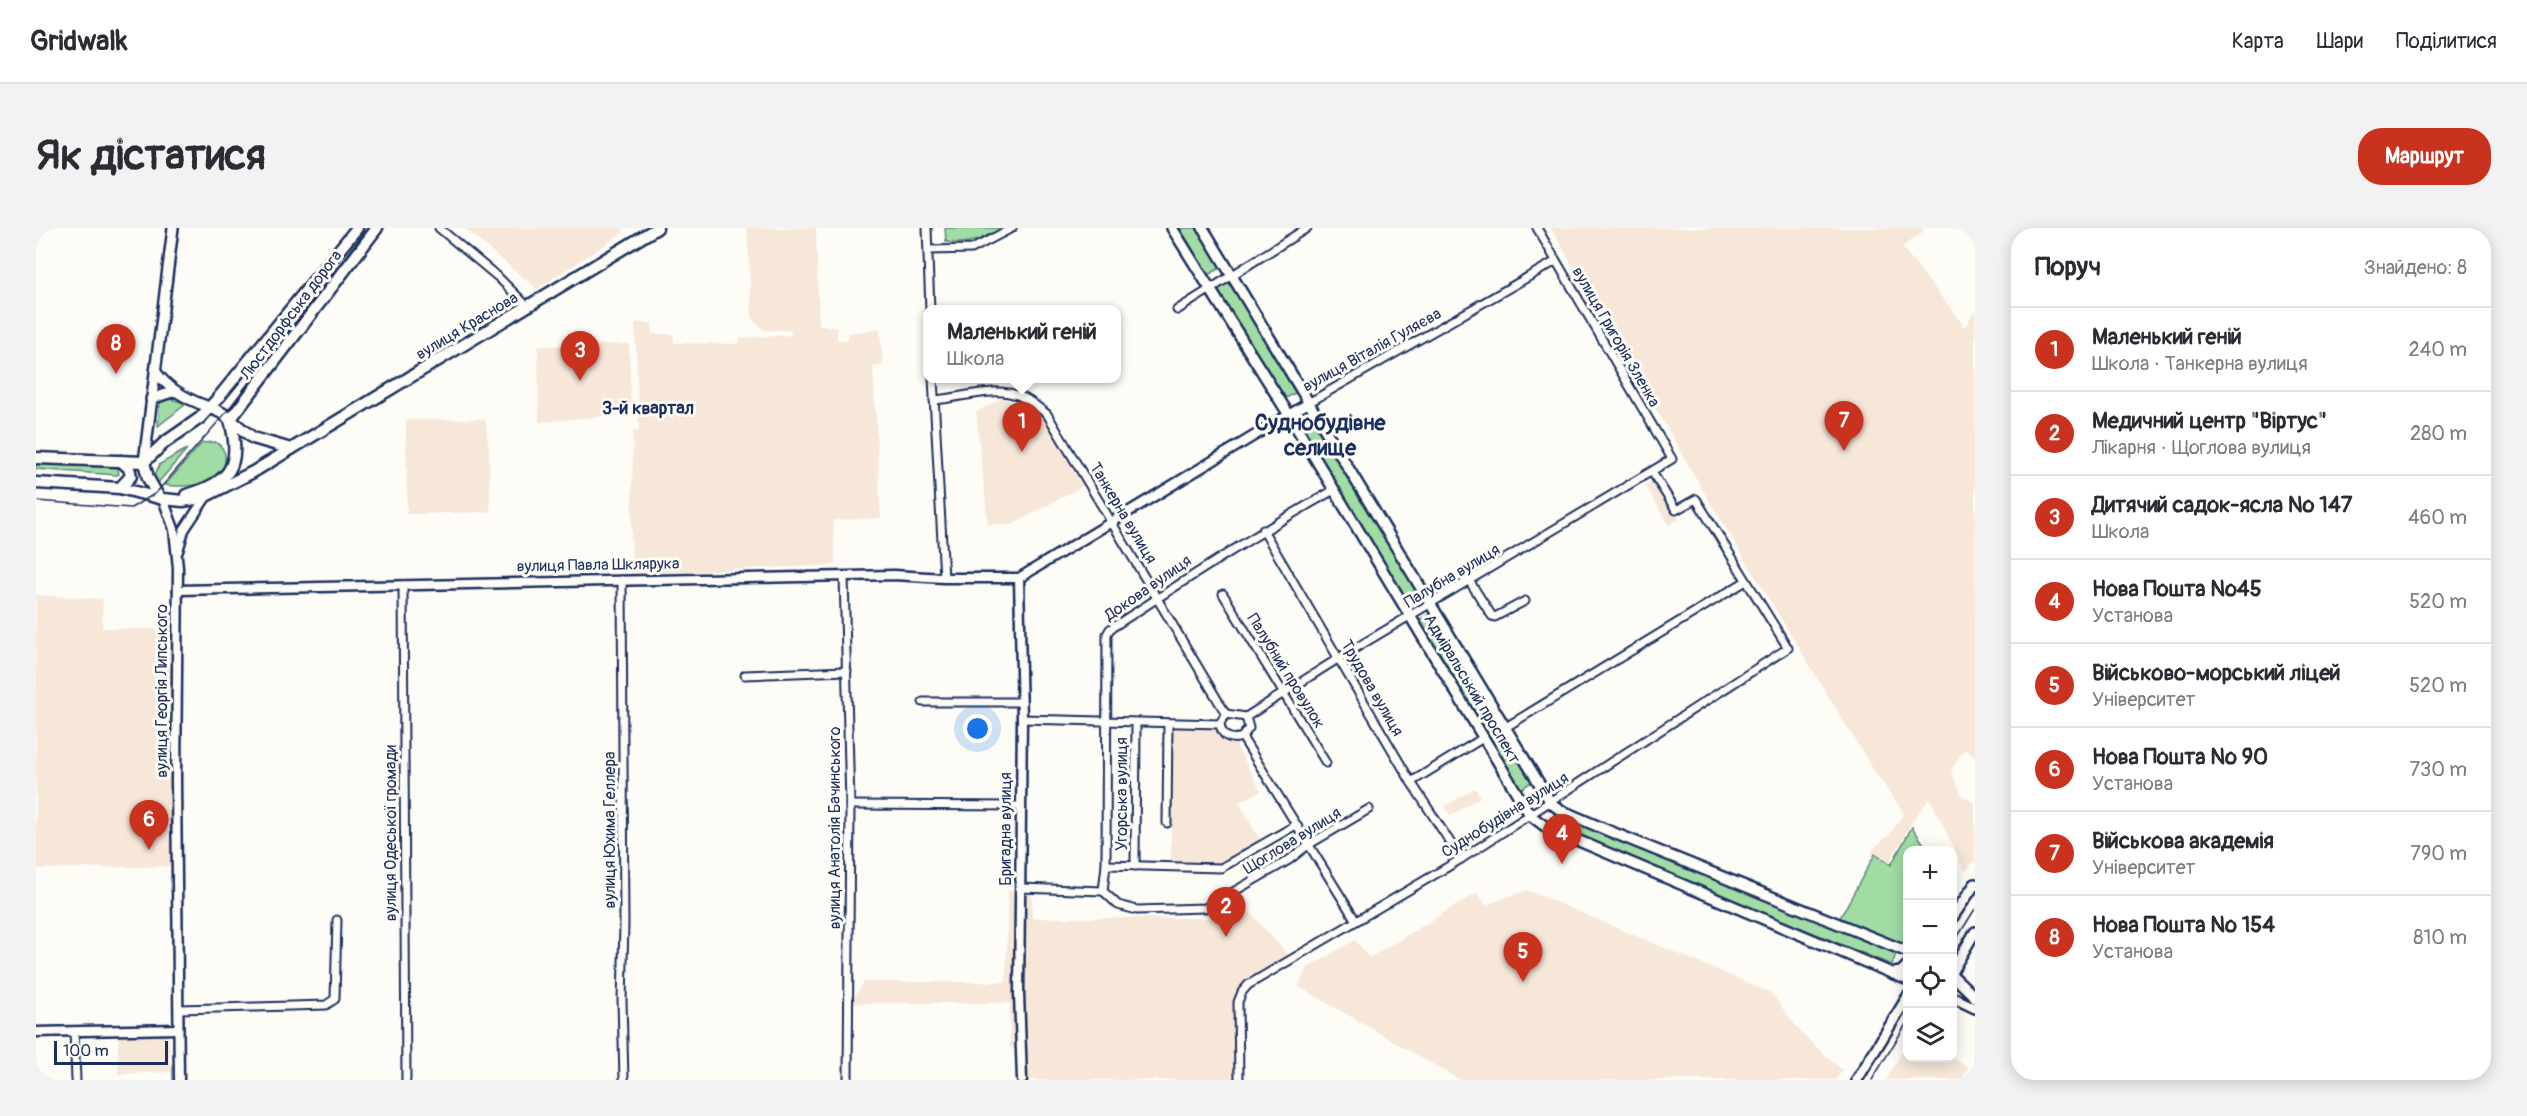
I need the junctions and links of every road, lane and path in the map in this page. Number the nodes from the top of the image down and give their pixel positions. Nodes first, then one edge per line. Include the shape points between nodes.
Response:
1 (173, 228) edge
2 (357, 228) edge
3 (377, 228) edge
4 (439, 228) edge
5 (657, 228) edge
6 (927, 228) edge
7 (1012, 228) edge
8 (1172, 228) edge
9 (1203, 228) edge
10 (1307, 228) edge
11 (1537, 228) edge
12 (930, 250) junction
13 (1556, 261) junction
14 (1232, 275) junction
15 (1210, 289) junction
16 (930, 305) edge
17 (527, 306) junction
18 (1177, 310) dead end
19 (155, 371) junction
20 (933, 383) edge
21 (175, 391) junction
22 (151, 399) junction
23 (934, 400) junction
24 (1310, 402) junction
25 (209, 407) junction
26 (1289, 415) junction
27 (226, 416) junction
28 (291, 449) junction
29 (36, 458) edge
30 (1672, 459) joint
31 (121, 461) junction
32 (144, 462) junction
33 (1652, 472) junction
34 (36, 483) edge
35 (214, 486) junction
36 (120, 488) junction
37 (1334, 490) junction
38 (158, 495) junction
39 (206, 496) junction
40 (1113, 523) junction
41 (1263, 530) junction
42 (177, 554) junction
43 (844, 576) junction
44 (944, 578) junction
45 (1019, 578) junction
46 (622, 580) junction
47 (1746, 580) junction
48 (1470, 582) junction
49 (403, 585) junction
50 (178, 590) junction
51 (1223, 594) dead end
52 (1158, 598) junction
53 (1525, 601) dead end
54 (1431, 604) junction
55 (1410, 617) junction
56 (1339, 658) junction
57 (847, 670) junction
58 (745, 675) dead end
59 (1283, 693) junction
60 (923, 702) dead end
61 (1022, 702) junction
62 (1226, 714) junction
63 (1246, 717) junction
64 (1022, 720) junction
65 (1106, 721) junction
66 (1136, 723) junction
67 (1168, 723) junction
68 (1220, 724) junction
69 (1506, 727) junction
70 (1242, 737) junction
71 (1483, 738) junction
72 (1326, 763) dead end
73 (1411, 782) junction
74 (1551, 803) junction
75 (850, 804) junction
76 (1020, 806) junction
77 (1370, 810) dead end
78 (1530, 815) junction
79 (1167, 823) dead end
80 (1296, 825) junction
81 (1308, 845) junction
82 (1461, 859) junction
83 (1106, 865) junction
84 (1135, 866) junction
85 (1975, 884) edge
86 (1021, 888) junction
87 (1102, 891) junction
88 (1957, 912) edge
89 (337, 920) dead end
90 (1356, 921) junction
91 (1975, 932) edge
92 (1903, 951) edge
93 (1964, 951) junction
94 (1957, 953) edge
95 (1957, 965) edge
96 (1903, 969) edge
97 (1894, 973) junction
98 (1957, 977) edge
99 (1903, 978) edge
100 (1975, 997) edge
101 (1957, 999) edge
102 (1903, 1005) edge
103 (1905, 1008) edge
104 (1975, 1008) edge
105 (178, 1009) junction
106 (1899, 1012) junction
107 (178, 1029) junction
108 (74, 1031) junction
109 (36, 1032) edge
110 (76, 1080) edge
111 (179, 1080) edge
112 (406, 1080) edge
113 (624, 1080) edge
114 (848, 1080) edge
115 (1022, 1080) edge
116 (1239, 1080) edge
117 (1857, 1080) edge

1 - 19 main road
2 - 25 main road, Люстдорфська дорога
3 - 27 main road, Люстдорфська дорога
4 - 17 street via 500,278
5 - 17 main road, вулиця Краснова
6 - 12 street
7 - 12 street via 972,249
8 - 15 main road, Адміральський проспект
9 - 14 main road, Адміральський проспект
10 - 14 street
11 - 13 street, вулиця Григорія Зленка
12 - 16 street
13 - 24 street, вулиця Віталія Гуляєва
13 - 30 street, вулиця Григорія Зленка
14 - 15 street
14 - 24 main road, Адміральський проспект
15 - 18 street
15 - 26 main road, Адміральський проспект
17 - 28 main road, вулиця Краснова
19 - 21 main road
19 - 22 main road
20 - 23 street
21 - 22 main road
21 - 25 main road
22 - 32 main road
23 - 40 street, Танкерна вулиця via 987,392 1024,398 1047,414
23 - 44 street
24 - 26 street, вулиця Віталія Гуляєва
24 - 54 main road, Адміральський проспект
25 - 27 main road
25 - 32 main road, Люстдорфська дорога
26 - 37 main road, Адміральський проспект
26 - 40 street, вулиця Віталія Гуляєва
27 - 28 main road via 253,438
27 - 35 main road via 236,443 235,462
28 - 39 main road, вулиця Краснова
29 - 31 main road
30 - 33 street, Палубна вулиця
31 - 32 main road
31 - 36 main road via 131,476
32 - 38 main road
33 - 47 street via 1676,510 1696,499
33 - 48 street, Палубна вулиця
34 - 36 main road
35 - 38 main road
35 - 39 street, вулиця Георгія Липського
36 - 38 main road
37 - 41 street, Докова вулиця
37 - 55 main road, Адміральський проспект
38 - 39 main road, вулиця Краснова via 183,501
38 - 42 street, вулиця Георгія Липського via 174,529
39 - 42 street, вулиця Георгія Липського via 184,530
40 - 45 street, вулиця Віталія Гуляєва
40 - 52 street, Танкерна вулиця
41 - 52 street, Докова вулиця
41 - 56 street, Трудова вулиця
42 - 50 street, вулиця Георгія Липського
43 - 44 street, вулиця Павла Шклярука
43 - 46 street, вулиця Павла Шклярука
43 - 57 street, вулиця Анатолія Бачинського
44 - 45 street, вулиця Павла Шклярука
45 - 61 street, Бригадна вулиця
46 - 49 street, вулиця Павла Шклярука
46 - 113 street, вулиця Юхима Геллера
47 - 69 street
47 - 74 street, Суднобудівна вулиця via 1788,648
48 - 53 street via 1492,616
48 - 54 street, Палубна вулиця
49 - 50 street, вулиця Павла Шклярука
49 - 112 street, вулиця Одеської громади
50 - 105 street, вулиця Георгія Липського
51 - 59 street, Палубний провулок
52 - 62 street, Танкерна вулиця
52 - 65 street, Докова вулиця via 1107,634
54 - 55 street, Палубна вулиця
54 - 69 main road, Адміральський проспект
55 - 56 street, Палубна вулиця
55 - 71 main road, Адміральський проспект
56 - 59 street, Палубна вулиця
56 - 73 street, Трудова вулиця
57 - 58 street
57 - 75 street, вулиця Анатолія Бачинського
59 - 63 street, Палубна вулиця
59 - 72 street, Палубний провулок
60 - 61 street
61 - 64 street, Бригадна вулиця
62 - 63 street
62 - 68 street
63 - 70 street via 1249,728
64 - 65 street
64 - 76 street, Бригадна вулиця
65 - 66 street
65 - 83 street, Докова вулиця
66 - 67 street
66 - 84 street, Угорська вулиця
67 - 68 street
67 - 79 street
68 - 70 street via 1229,738
69 - 74 main road, Адміральський проспект
70 - 80 street
71 - 73 street
71 - 78 main road, Адміральський проспект
73 - 82 street, Трудова вулиця
74 - 78 street, Суднобудівна вулиця
74 - 92 main road via 1609,831
75 - 76 street
75 - 114 street, вулиця Анатолія Бачинського
76 - 86 street, Бригадна вулиця
77 - 81 street, Щоглова вулиця
78 - 82 street, Суднобудівна вулиця
78 - 97 main road, Адміральський проспект via 1546,827
80 - 81 street
80 - 84 street via 1221,868
81 - 87 street, Щоглова вулиця via 1205,908 1137,910 1118,905
81 - 90 street
82 - 90 street, Суднобудівна вулиця
83 - 84 street
83 - 87 street, Докова вулиця
85 - 88 main road
86 - 87 street
86 - 115 street, Бригадна вулиця
89 - 105 street via 335,999 326,1005
90 - 116 street, Суднобудівна вулиця via 1242,992 1238,1002
91 - 93 main road
93 - 94 main road
93 - 95 main road
96 - 97 main road
97 - 99 main road, Адміральський проспект
98 - 100 main road
101 - 104 main road
102 - 106 main road
103 - 106 main road
105 - 107 street, вулиця Георгія Липського
106 - 117 main road
107 - 108 street
107 - 111 street, вулиця Георгія Липського
108 - 109 street
108 - 110 street

